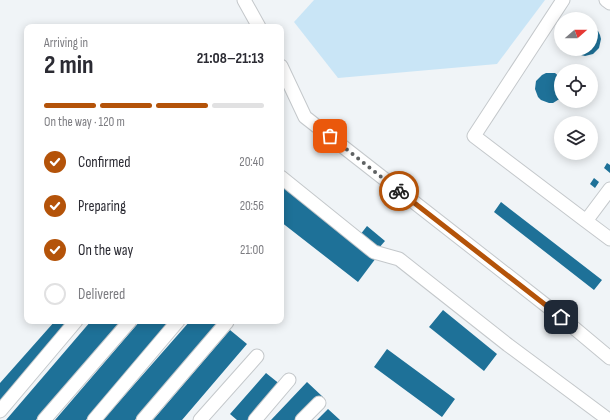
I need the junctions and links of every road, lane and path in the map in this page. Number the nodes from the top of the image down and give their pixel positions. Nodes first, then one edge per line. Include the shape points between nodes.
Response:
1 (244, 0) edge
2 (563, 0) edge
3 (606, 0) edge
4 (610, 3) edge
5 (257, 24) edge
6 (284, 72) edge
7 (284, 179) edge
8 (610, 189) edge
9 (586, 221) junction
10 (610, 239) edge
11 (73, 324) edge
12 (127, 324) edge
13 (175, 324) edge
14 (225, 324) edge
15 (256, 356) dead end
16 (610, 358) edge
17 (289, 380) dead end
18 (319, 403) dead end
19 (0, 411) edge
20 (44, 420) edge
21 (94, 420) edge
22 (143, 420) edge
23 (200, 420) edge
24 (255, 420) edge
25 (302, 420) edge
26 (609, 420) edge

1 - 5 lane
2 - 9 lane via 474,136
3 - 4 lane
6 - 16 lane via 306,117
7 - 26 lane via 374,252 399,259
8 - 9 lane
9 - 10 lane
11 - 19 lane
12 - 20 lane
13 - 21 lane
14 - 22 lane
15 - 23 lane
17 - 24 lane
18 - 25 lane

